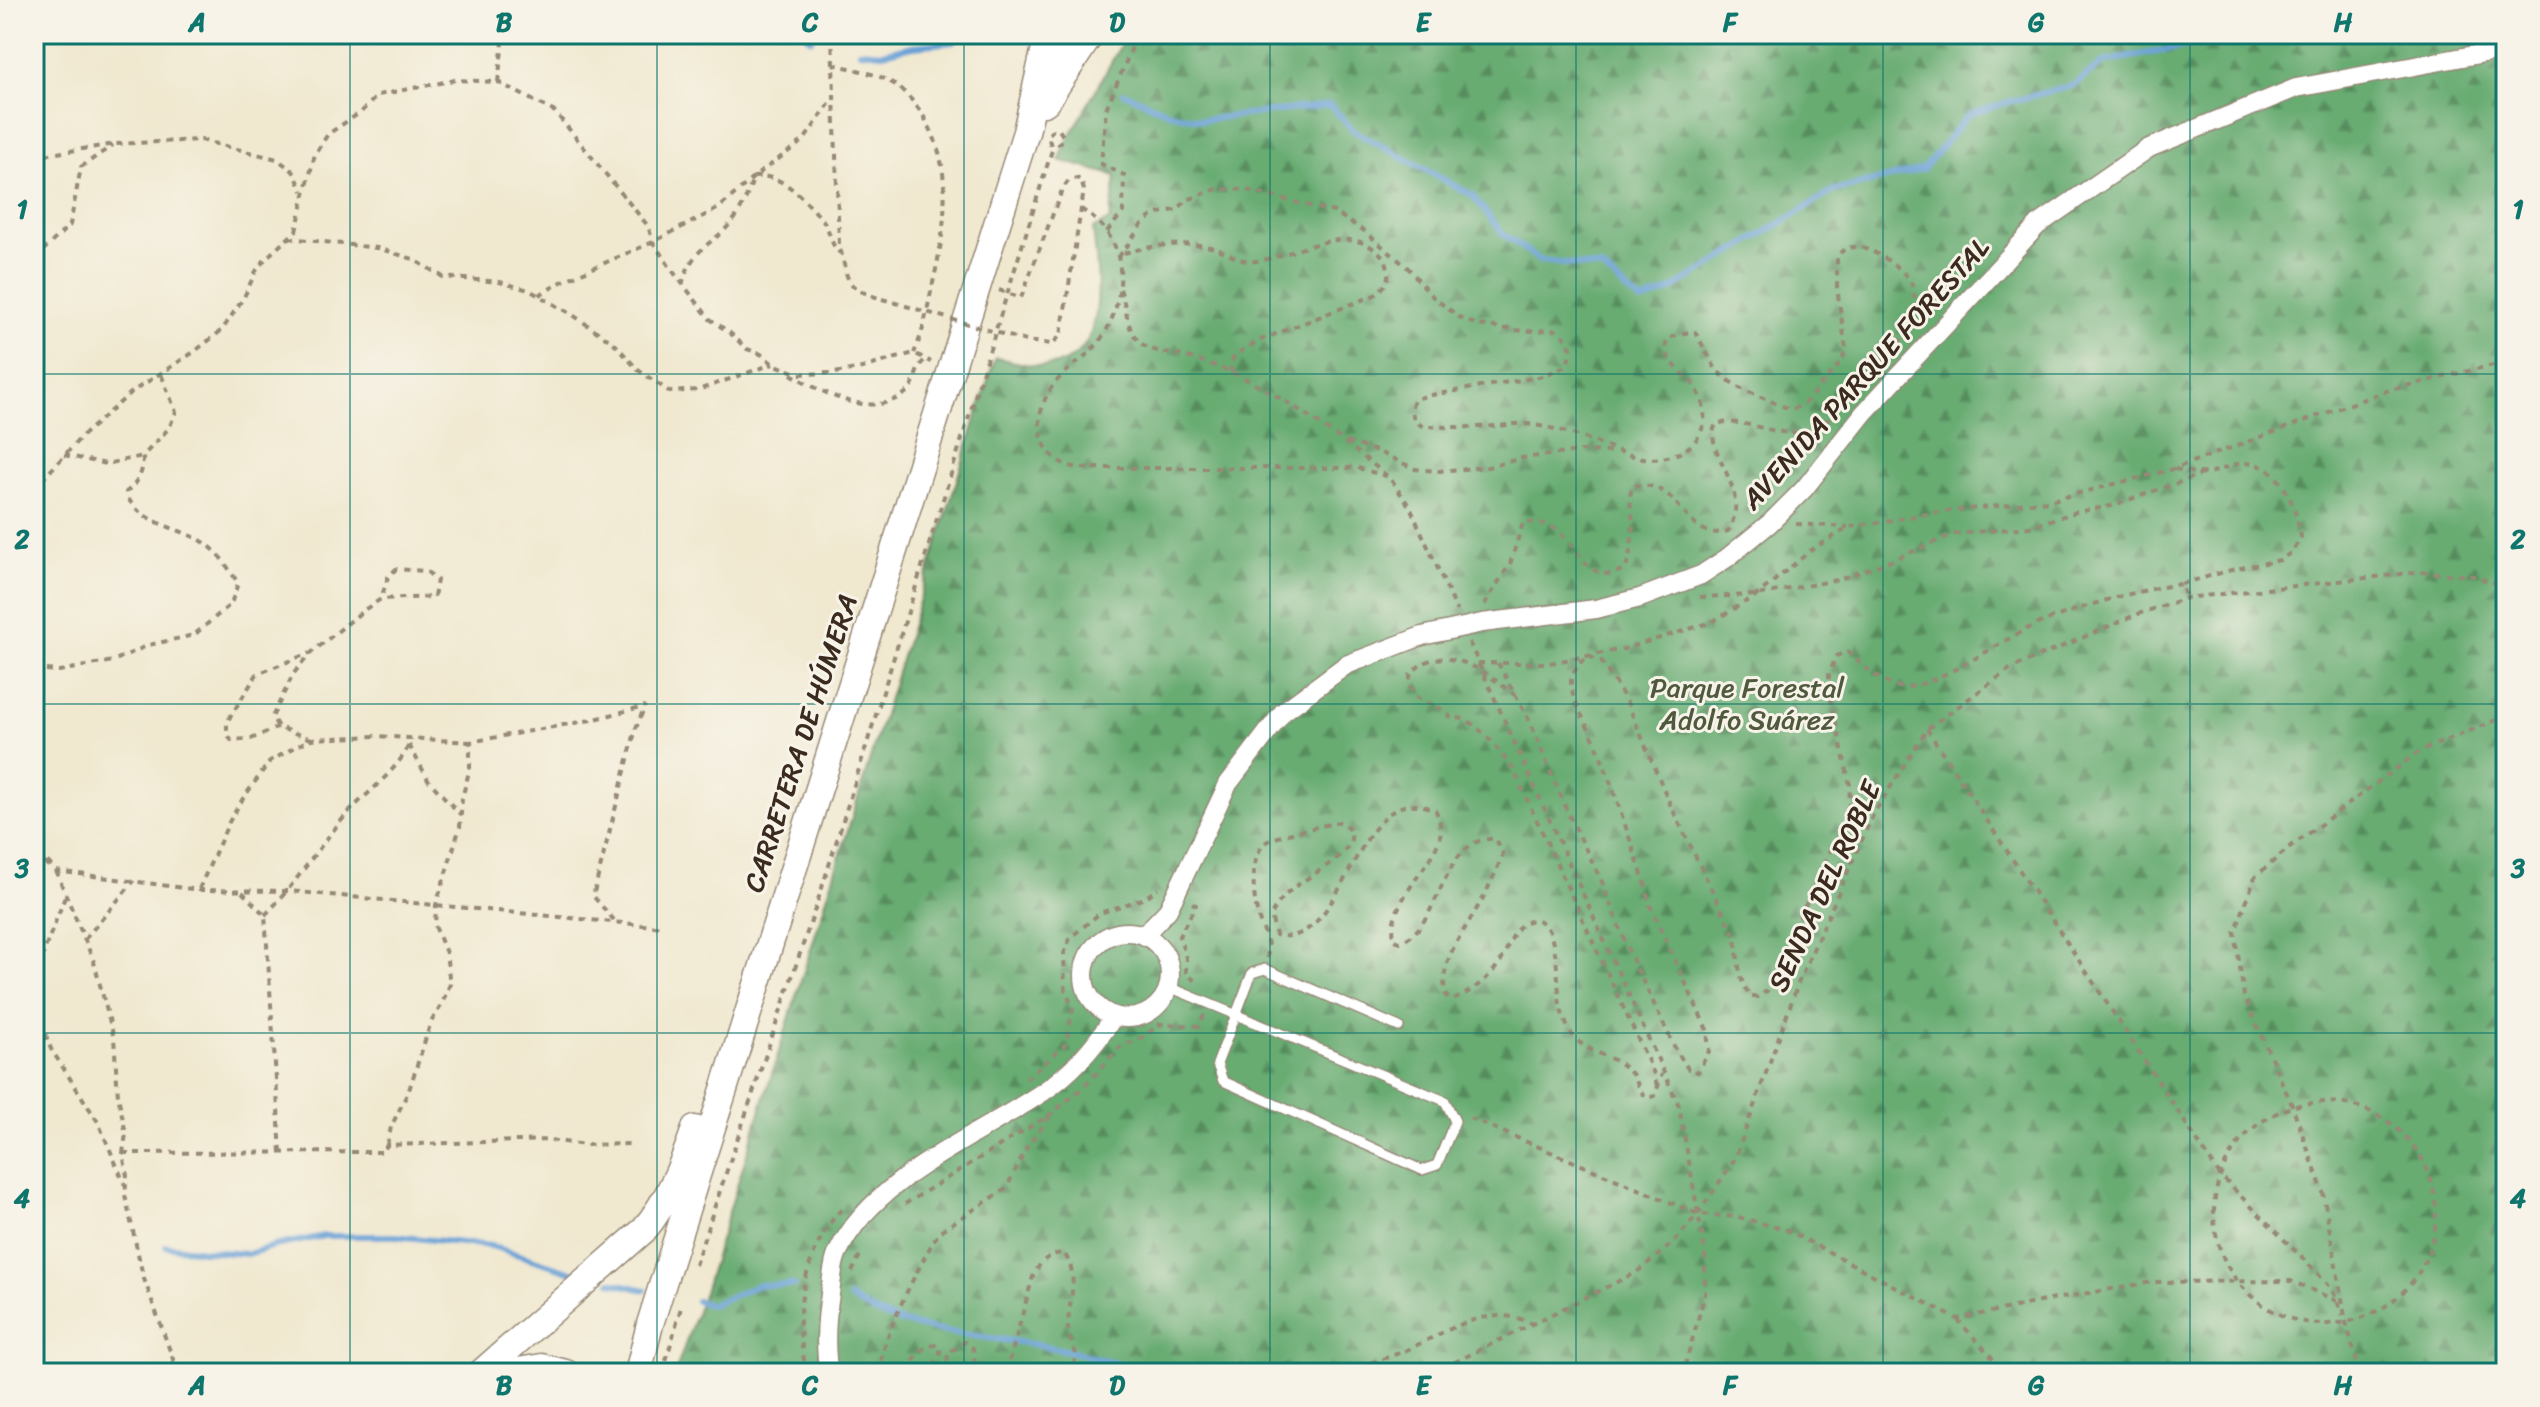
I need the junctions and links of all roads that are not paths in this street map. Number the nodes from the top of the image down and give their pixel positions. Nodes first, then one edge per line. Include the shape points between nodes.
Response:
1 (1048, 34) edge
2 (1062, 34) edge
3 (1086, 34) edge
4 (2506, 49) edge
5 (1043, 99) junction
6 (1026, 132) junction
7 (1144, 935) junction
8 (1169, 987) junction
9 (1114, 1016) junction
10 (1236, 1016) junction
11 (1399, 1027) dead end
12 (731, 1069) junction
13 (481, 1373) edge
14 (506, 1373) edge
15 (566, 1373) edge
16 (638, 1373) edge
17 (829, 1373) edge

1 - 6 main road, CARRETERA DE HÚMERA
2 - 5 main road, CARRETERA DE HÚMERA
3 - 5 highway
4 - 7 street, AVENIDA PARQUE FORESTAL via 2296,88 2149,148 2038,225 1864,413 1804,489 1770,523 1701,575 1596,609 1422,636 1346,665 1283,712 1228,784 1168,910
5 - 6 main road, CARRETERA DE HÚMERA
6 - 12 main road, CARRETERA DE HÚMERA
7 - 8 street via 1166,956
7 - 9 street via 1121,932 1101,940 1087,957 1083,976 1089,996
8 - 9 street via 1148,1013
8 - 10 lane
9 - 17 street via 1095,1045 1045,1090 889,1189 853,1225 836,1254 826,1320
10 - 10 lane via 1217,1064 1223,1081 1422,1170 1437,1165 1455,1121 1445,1101
10 - 11 lane via 1252,973 1265,969
12 - 13 main road via 704,1103 678,1179 660,1210 616,1256
12 - 16 main road, CARRETERA DE HÚMERA
14 - 15 main road via 527,1367

